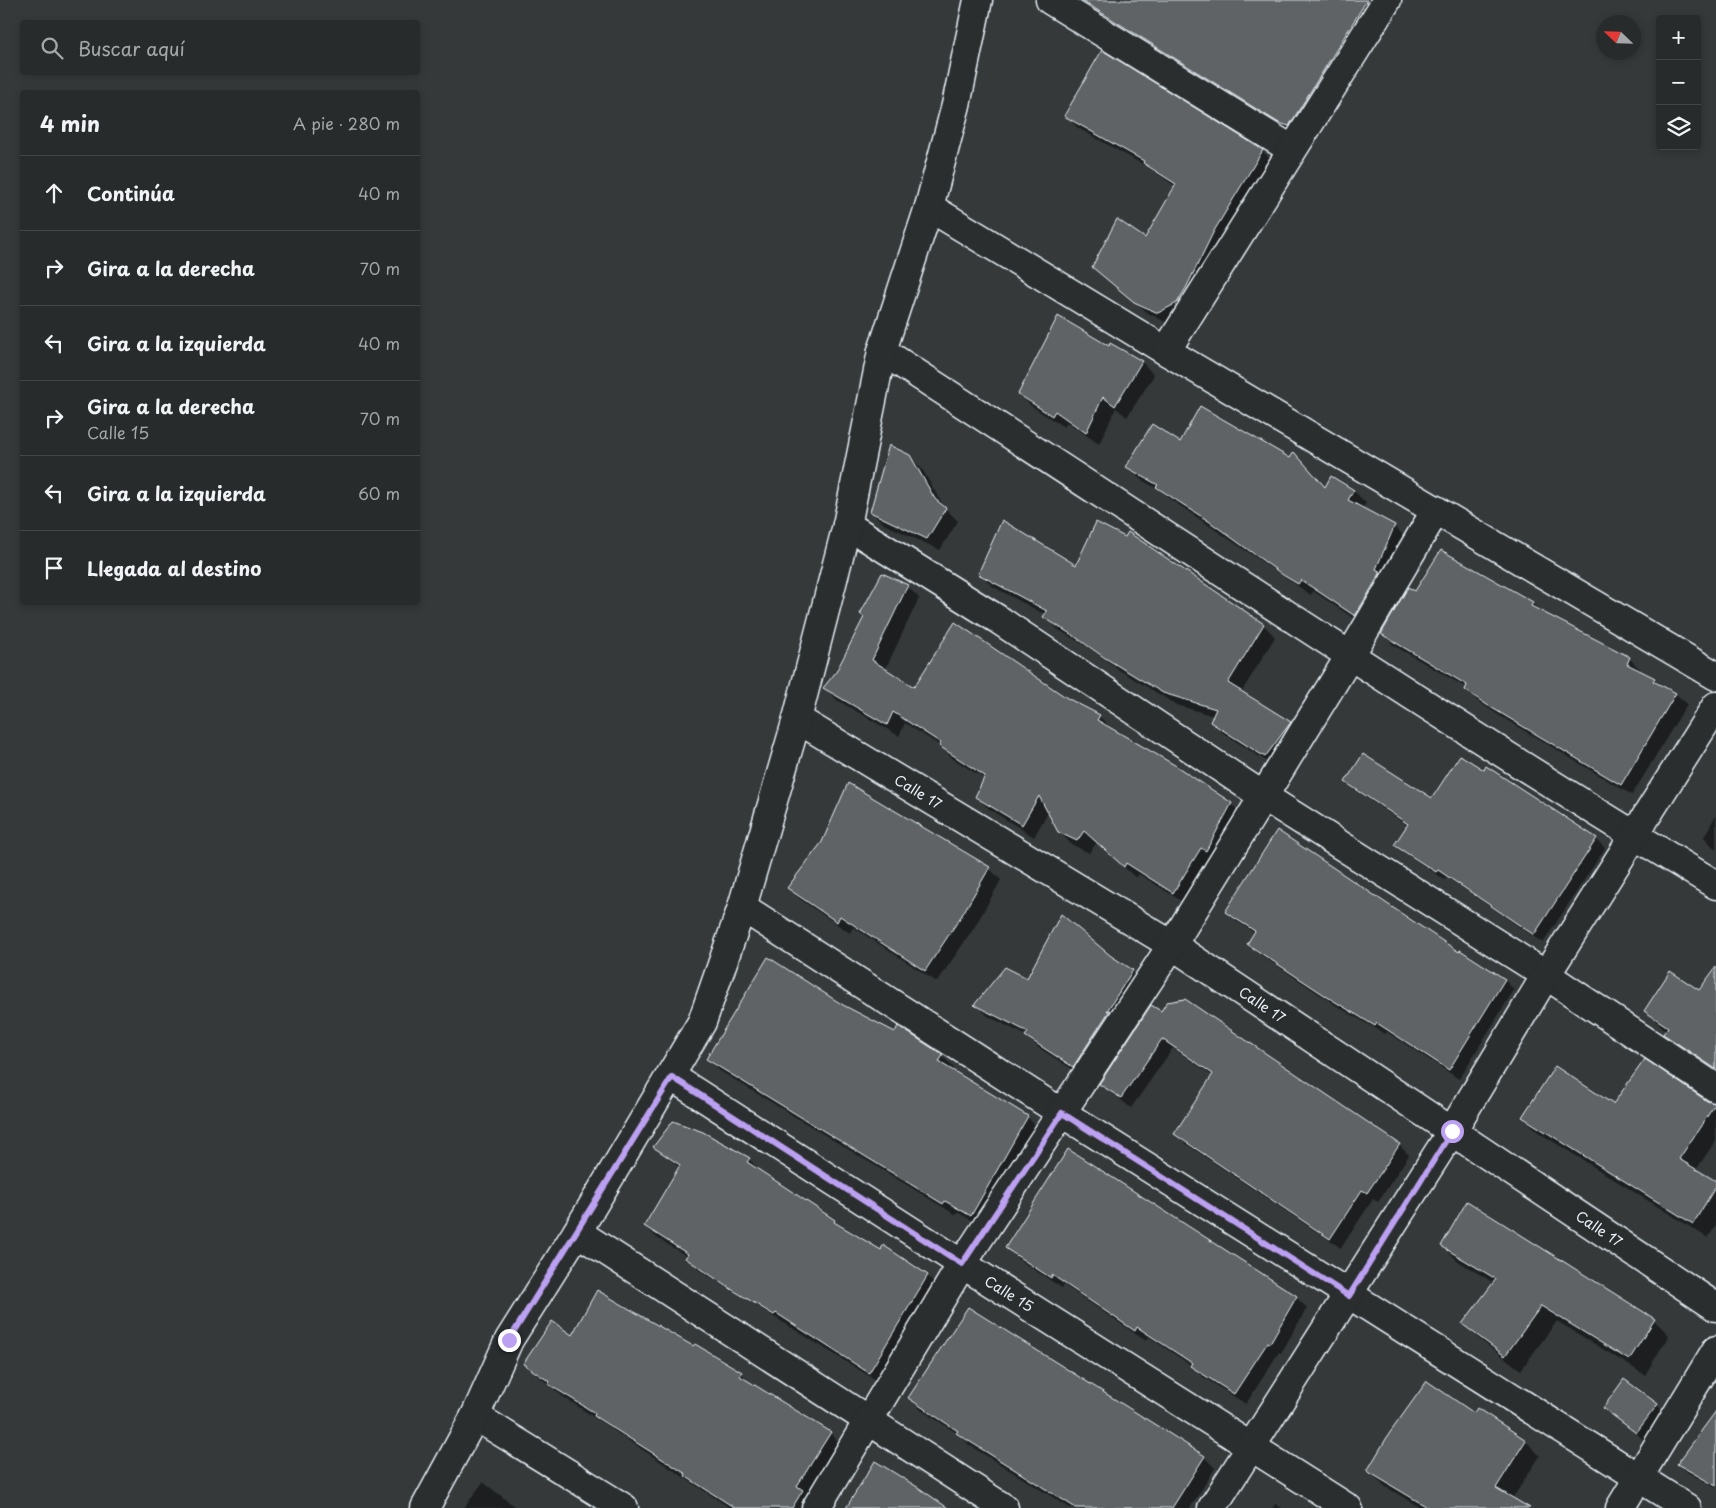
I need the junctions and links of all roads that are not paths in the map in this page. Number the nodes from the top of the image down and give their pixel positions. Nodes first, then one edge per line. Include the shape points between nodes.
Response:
1 (978, 0) edge
2 (1050, 0) edge
3 (1387, 0) edge
4 (1291, 149) junction
5 (929, 207) junction
6 (882, 351) junction
7 (1166, 351) junction
8 (1436, 510) junction
9 (847, 525) junction
10 (1351, 654) junction
11 (1716, 676) edge
12 (1716, 706) edge
13 (797, 719) junction
14 (1263, 796) junction
15 (1634, 836) junction
16 (1716, 885) edge
17 (742, 906) junction
18 (1172, 945) junction
19 (1546, 975) junction
20 (672, 1077) junction
21 (1716, 1088) edge
22 (1062, 1113) junction
23 (1452, 1131) junction
24 (577, 1232) junction
25 (962, 1264) junction
26 (1349, 1296) junction
27 (1716, 1307) edge
28 (1716, 1350) edge
29 (475, 1416) junction
30 (869, 1422) junction
31 (1253, 1447) junction
32 (1639, 1476) junction
33 (425, 1508) edge
34 (624, 1508) edge
35 (816, 1508) edge
36 (1004, 1508) edge
37 (1212, 1508) edge
38 (1348, 1508) edge
39 (1620, 1508) edge
40 (1687, 1508) edge

1 - 5 street via 956,105
2 - 4 street
3 - 4 street
4 - 7 street
5 - 6 street
5 - 7 street
6 - 9 street
6 - 10 street
7 - 8 street
8 - 10 street
8 - 11 street
9 - 13 street
9 - 14 street via 999,620
10 - 14 street
10 - 15 street
12 - 15 street
13 - 17 street
13 - 18 street, Calle 17
14 - 18 street
14 - 19 street
15 - 16 street
15 - 19 street
17 - 20 street via 702,1022
17 - 22 street
18 - 22 street
18 - 23 street, Calle 17
19 - 21 street
19 - 23 street
20 - 24 street
20 - 25 street, Calle 15
22 - 25 street
22 - 26 street
23 - 26 street
23 - 27 street, Calle 17
24 - 29 street via 509,1340
24 - 30 street
25 - 30 street
25 - 31 street, Calle 15
26 - 31 street
26 - 32 street
28 - 32 street
29 - 33 street
29 - 34 street
30 - 35 street
30 - 36 street
31 - 37 street
31 - 38 street, Calle 15
32 - 39 street
32 - 40 street

